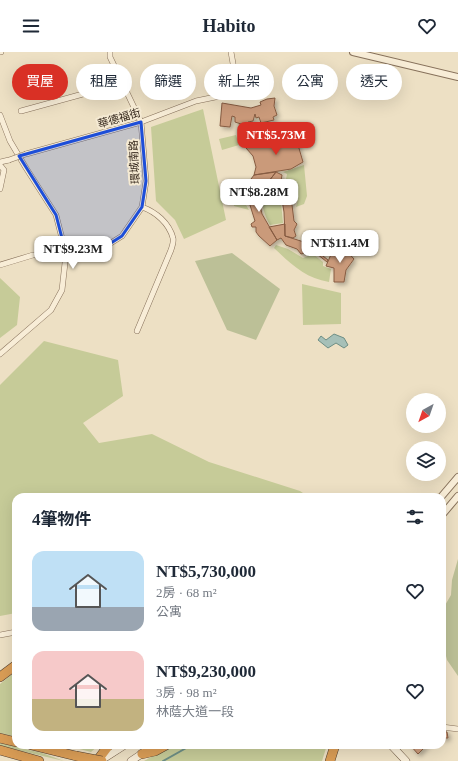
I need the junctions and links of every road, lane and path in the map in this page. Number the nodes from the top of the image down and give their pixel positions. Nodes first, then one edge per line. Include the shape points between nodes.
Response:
1 (110, 52) edge
2 (231, 52) edge
3 (353, 52) edge
4 (113, 64) edge
5 (233, 64) edge
6 (458, 77) edge
7 (76, 95) edge
8 (204, 99) edge
9 (131, 100) edge
10 (21, 110) dead end
11 (0, 115) edge
12 (141, 122) junction
13 (0, 162) edge
14 (0, 166) edge
15 (0, 189) edge
16 (142, 207) junction
17 (66, 254) junction
18 (0, 265) edge
19 (138, 331) dead end
20 (0, 354) edge
21 (458, 477) edge
22 (444, 493) edge
23 (458, 496) edge
24 (446, 510) edge
25 (12, 632) edge
26 (0, 634) edge
27 (12, 668) edge
28 (0, 677) edge
29 (446, 728) edge
30 (458, 729) edge
31 (0, 738) edge
32 (12, 741) edge
33 (47, 749) edge
34 (59, 749) edge
35 (106, 749) edge
36 (119, 749) edge
37 (149, 749) edge
38 (159, 749) edge
39 (334, 749) edge
40 (395, 749) edge
41 (0, 750) edge
42 (142, 754) junction
43 (76, 756) junction
44 (39, 761) edge
45 (97, 761) edge
46 (101, 761) edge
47 (130, 761) edge
48 (330, 761) edge
49 (406, 761) edge

1 - 4 street, 環城南路
2 - 5 street
3 - 6 street
7 - 10 street
8 - 12 street, 華德福街
9 - 12 street, 環城南路
11 - 17 street via 10,141 56,215
12 - 13 street, 華德福街, bridge
12 - 16 street, 環城南路 via 146,181
14 - 15 street via 4,170
16 - 17 street, 環城南路 via 122,236 95,252
16 - 19 street via 154,212 164,222 173,238 171,250
17 - 18 street, 環城南路 via 33,255
17 - 20 street via 62,290 51,310
21 - 22 street
23 - 24 street
25 - 26 street
27 - 28 highway
29 - 30 street
31 - 32 highway
33 - 43 highway
34 - 43 highway
35 - 45 highway
36 - 46 main road
37 - 42 main road
38 - 42 highway
39 - 48 highway
40 - 49 main road
41 - 44 highway
42 - 47 main road
43 - 46 highway, bridge

